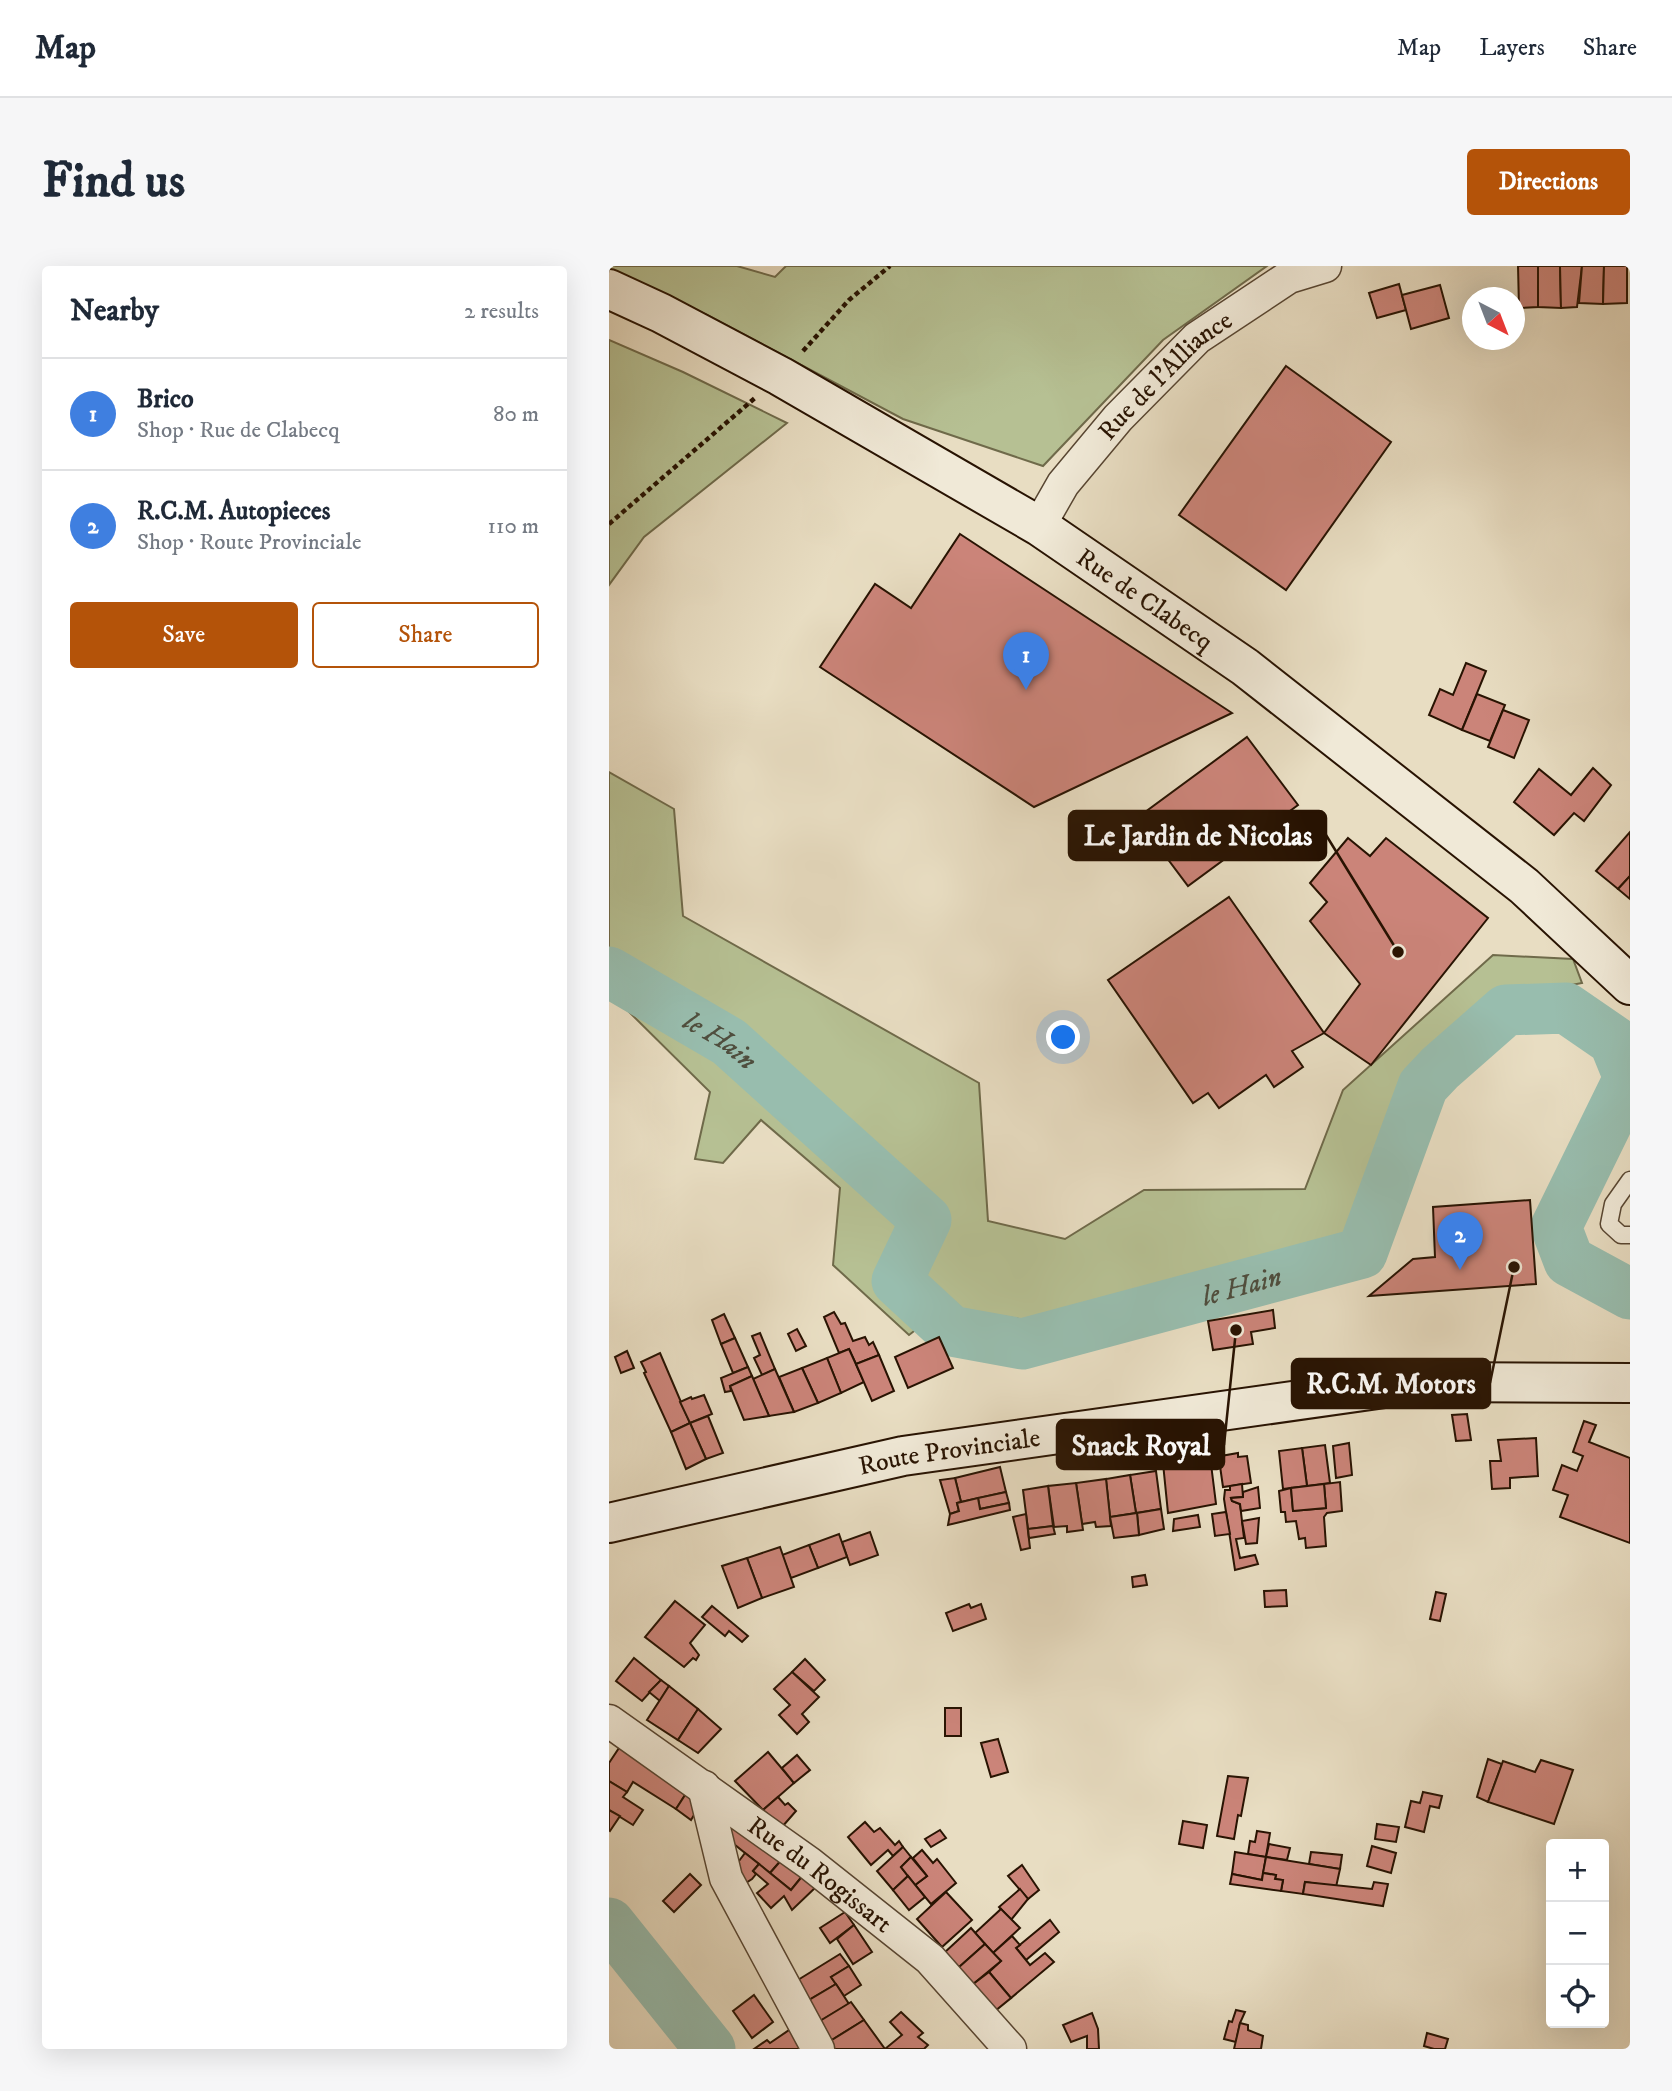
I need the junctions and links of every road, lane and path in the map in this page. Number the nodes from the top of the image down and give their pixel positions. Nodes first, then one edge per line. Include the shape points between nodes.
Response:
1 (1325, 266) edge
2 (609, 289) edge
3 (1039, 526) junction
4 (1630, 985) edge
5 (1630, 1180) edge
6 (1630, 1235) edge
7 (1630, 1383) edge
8 (611, 1528) edge
9 (609, 1721) edge
10 (704, 1787) junction
11 (818, 2049) edge
12 (1010, 2049) edge

1 - 3 street, Rue de l'Alliance via 1289,277 1197,338 1118,418 1063,484
2 - 3 street, Rue de Clabecq via 781,376
3 - 4 street, Rue de Clabecq via 1245,667 1524,886
5 - 6 lane via 1613,1204 1609,1224 1621,1235
7 - 8 street, Route Provinciale via 1427,1382 903,1456
9 - 10 street, Rue du Rogissart
10 - 11 street via 726,1878
10 - 12 street, Rue du Rogissart via 930,1959

